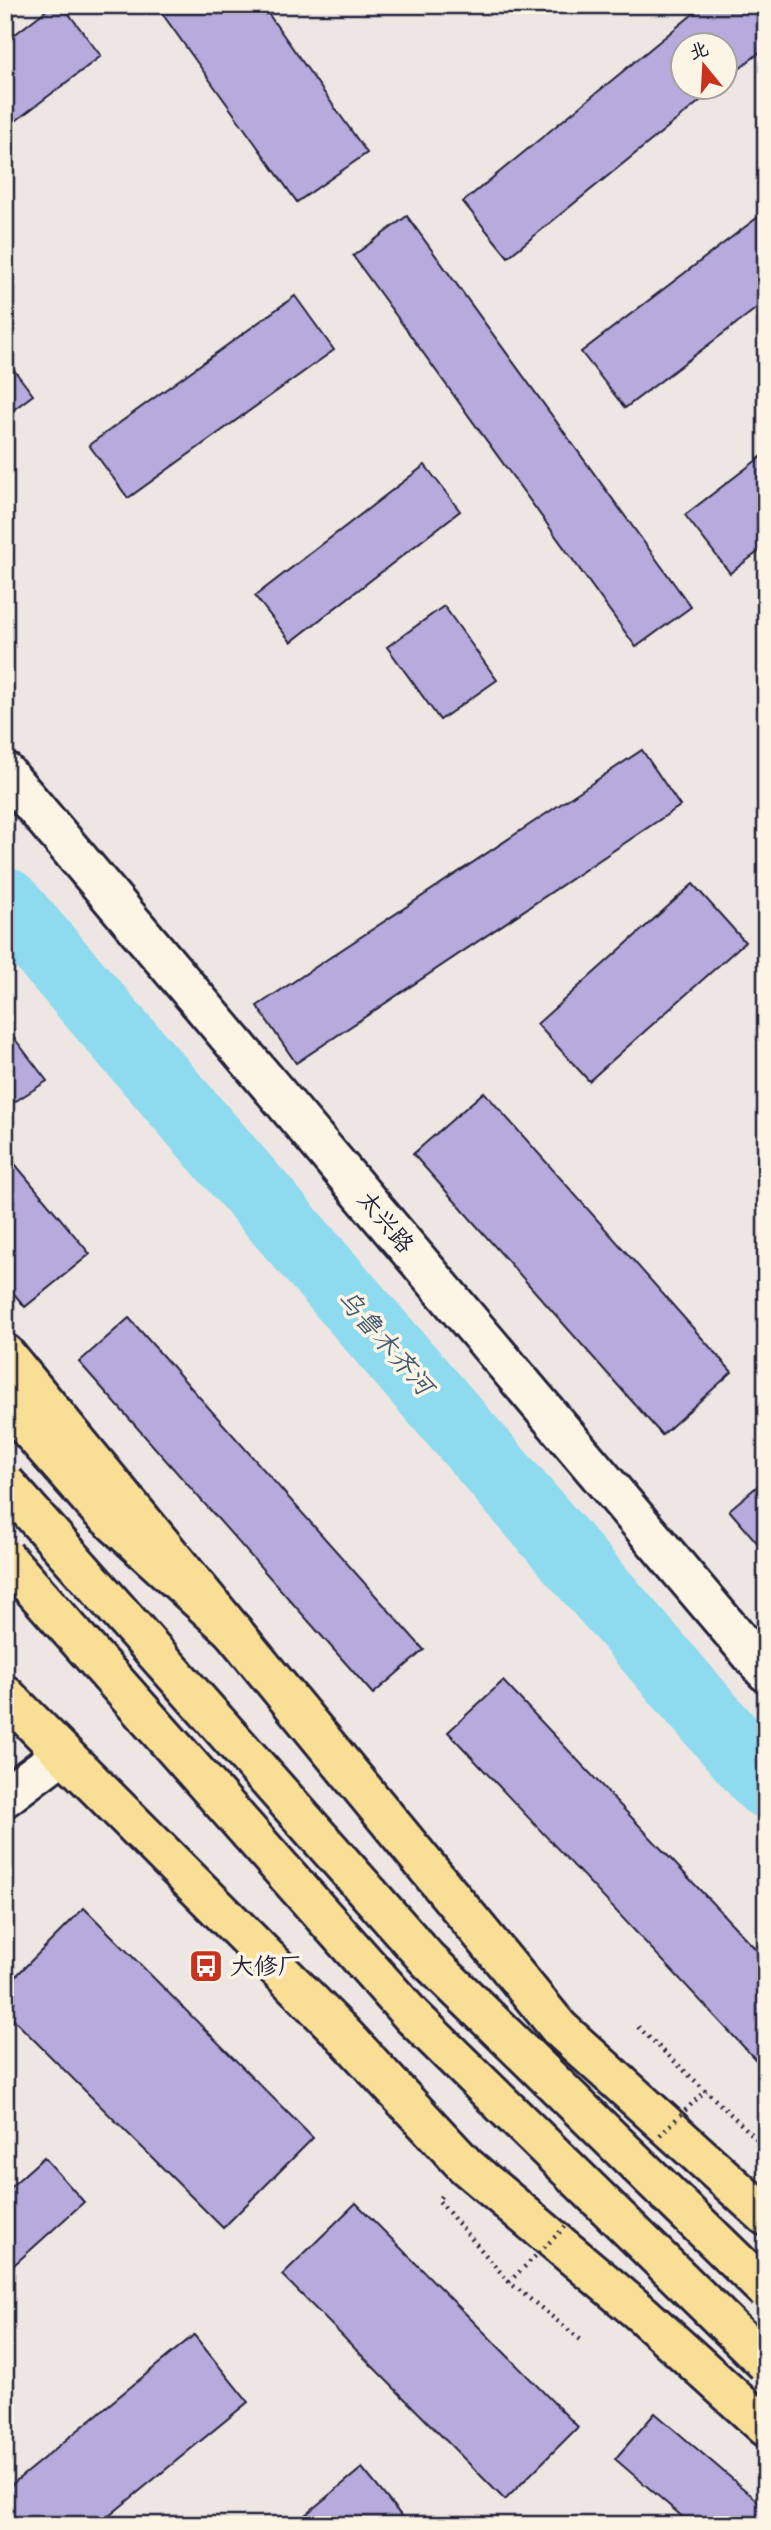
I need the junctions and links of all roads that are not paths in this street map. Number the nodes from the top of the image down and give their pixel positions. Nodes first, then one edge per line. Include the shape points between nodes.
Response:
1 (5, 772) edge
2 (5, 1354) edge
3 (5, 1402) edge
4 (5, 1483) edge
5 (5, 1557) edge
6 (234, 1632) junction
7 (766, 1672) edge
8 (5, 1695) edge
9 (62, 1754) junction
10 (5, 1797) edge
11 (766, 2216) edge
12 (766, 2291) edge
13 (766, 2362) edge
14 (766, 2427) edge

1 - 7 street, 太兴路
2 - 6 main road
3 - 6 main road via 99,1509
4 - 12 main road, bridge via 427,1959
5 - 13 main road, bridge via 412,2016
6 - 11 main road via 559,2028
8 - 9 main road
9 - 10 street
9 - 14 main road via 343,2034 466,2166

